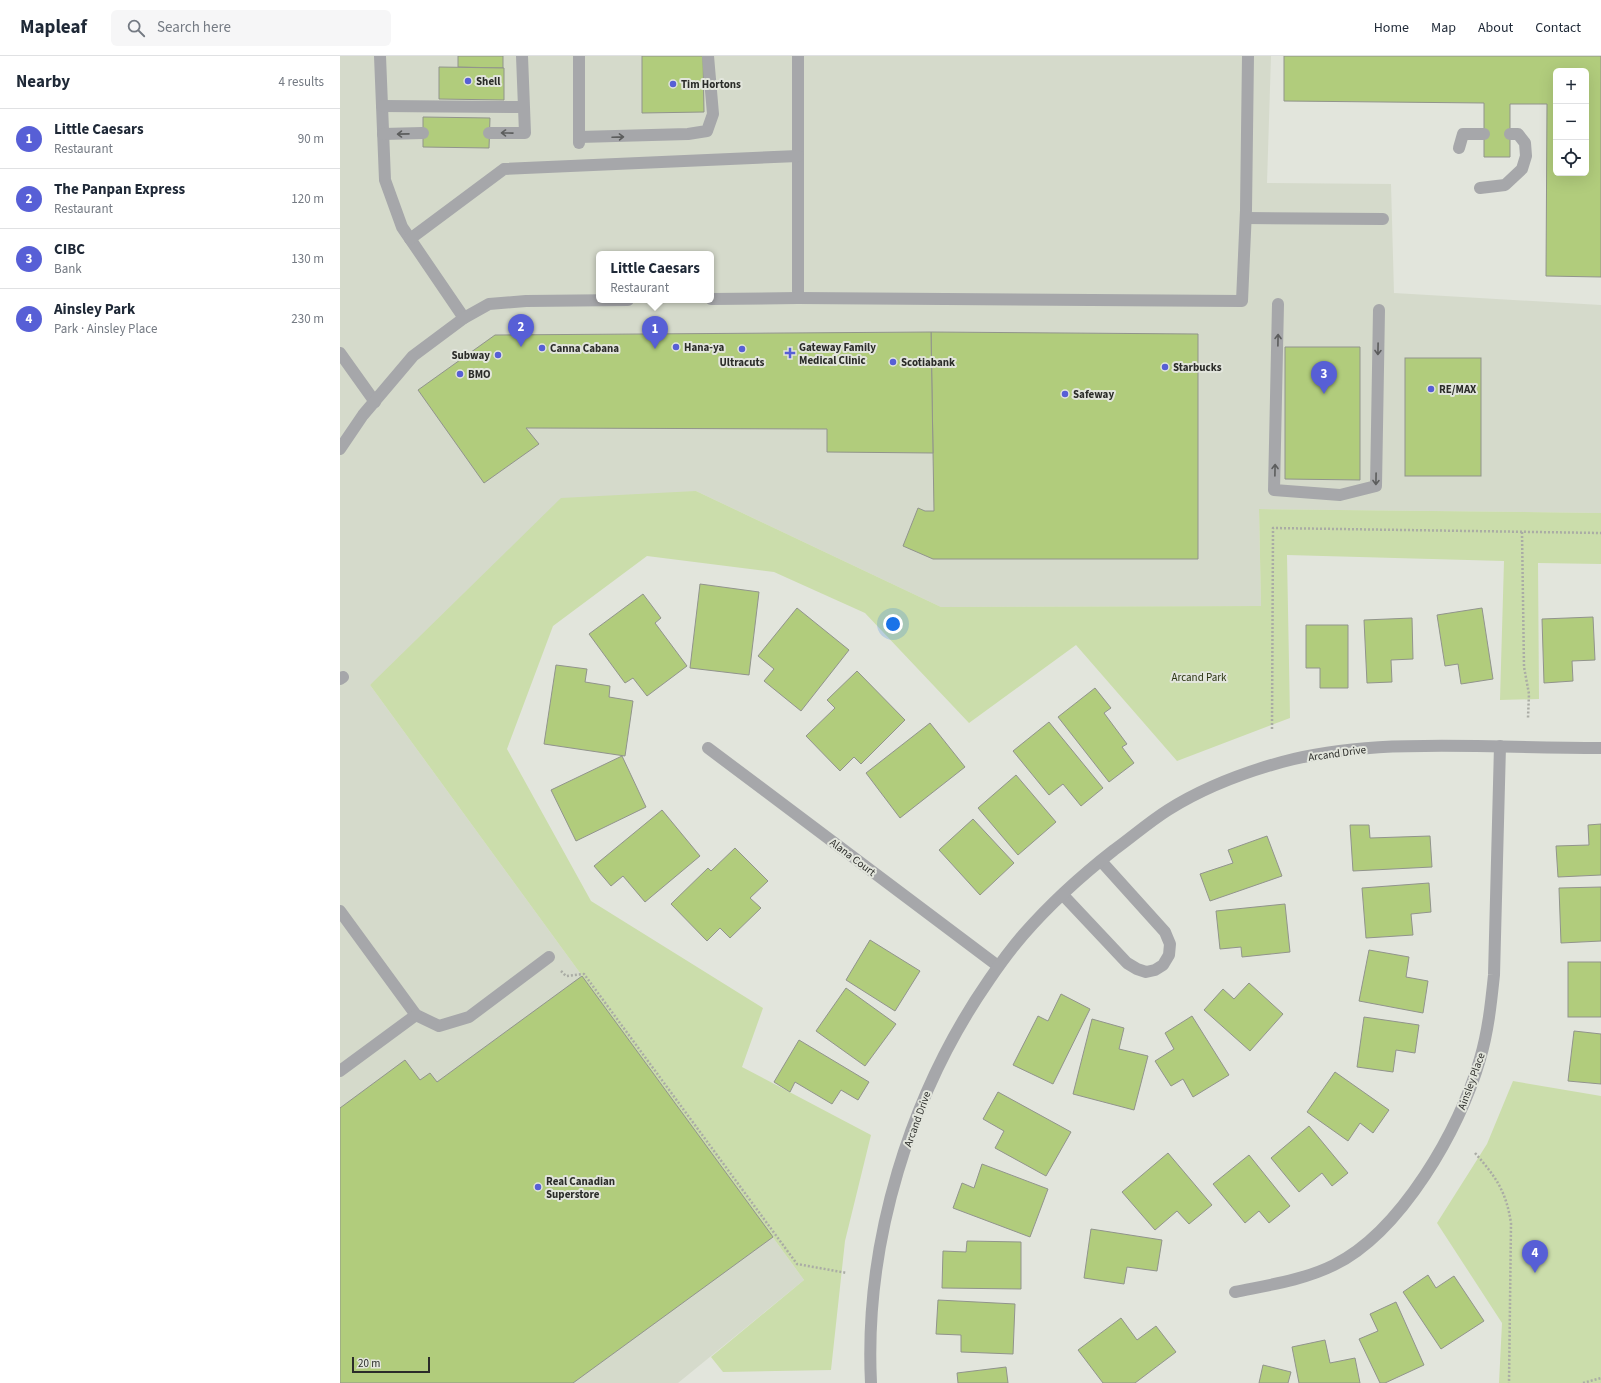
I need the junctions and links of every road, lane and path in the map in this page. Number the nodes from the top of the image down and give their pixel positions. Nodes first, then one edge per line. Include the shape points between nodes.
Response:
1 (380, 56) edge
2 (522, 56) edge
3 (579, 56) edge
4 (708, 56) edge
5 (798, 56) edge
6 (1248, 56) edge
7 (382, 106) junction
8 (523, 107) junction
9 (489, 133) dead end
10 (383, 134) junction
11 (423, 134) dead end
12 (1484, 134) dead end
13 (1510, 134) dead end
14 (1459, 148) dead end
15 (798, 156) junction
16 (1480, 188) dead end
17 (1246, 218) junction
18 (1383, 219) dead end
19 (410, 239) junction
20 (798, 298) junction
21 (714, 299) edge
22 (596, 300) edge
23 (1278, 304) dead end
24 (1379, 310) dead end
25 (464, 318) junction
26 (340, 353) edge
27 (375, 402) junction
28 (340, 449) edge
29 (1522, 532) junction
30 (1601, 533) edge
31 (1528, 718) dead end
32 (1272, 729) dead end
33 (1500, 746) junction
34 (708, 748) dead end
35 (1601, 748) edge
36 (1101, 861) junction
37 (1063, 894) junction
38 (340, 911) edge
39 (549, 957) joint
40 (998, 966) junction
41 (416, 1015) junction
42 (340, 1071) edge
43 (1475, 1153) dead end
44 (847, 1273) dead end
45 (1235, 1292) dead end
46 (1601, 1378) edge
47 (871, 1383) edge
48 (1509, 1383) edge
49 (1583, 1383) edge

1 - 7 street
2 - 8 street
3 -> 4 street via 579,140 706,131 713,114
5 - 15 street
6 - 17 street
7 - 8 street
7 - 10 street
8 -> 9 street via 525,133
11 -> 10 street
10 - 19 street via 385,180 402,227
12 - 14 street via 1463,134
13 - 16 street via 1518,134 1525,143 1526,156 1522,169 1505,185
15 - 19 street via 504,169
15 - 20 street
17 - 18 street
17 - 20 street via 1242,301
19 - 25 street
20 - 21 street
22 - 25 street via 489,304
24 -> 23 street via 1376,486 1340,496 1274,490
25 - 27 street via 414,356
26 - 27 street
27 - 28 street
29 - 30 path
29 - 31 path via 1524,667 1529,694
29 - 32 path via 1273,528
33 - 35 street, Arcand Drive
33 - 36 street, Arcand Drive via 1360,748 1284,761 1228,780 1191,797 1142,828
33 - 45 street, Ainsley Place via 1494,975 1491,1003 1472,1086 1455,1122 1431,1167 1409,1198 1349,1257 1321,1272 1302,1278
34 - 40 street, Alana Court
36 - 37 street, Arcand Drive
36 - 37 street via 1165,932 1170,944 1169,955 1163,965 1146,972 1127,963
37 - 40 street, Arcand Drive via 1022,935
38 - 41 street
39 - 41 street via 469,1017 439,1026
39 - 44 path via 566,976 584,974 797,1264
40 - 47 street, Arcand Drive via 954,1034 939,1064 923,1099 898,1172 881,1244 875,1284
41 - 42 street
43 - 48 path via 1495,1176 1509,1207
46 - 49 path

